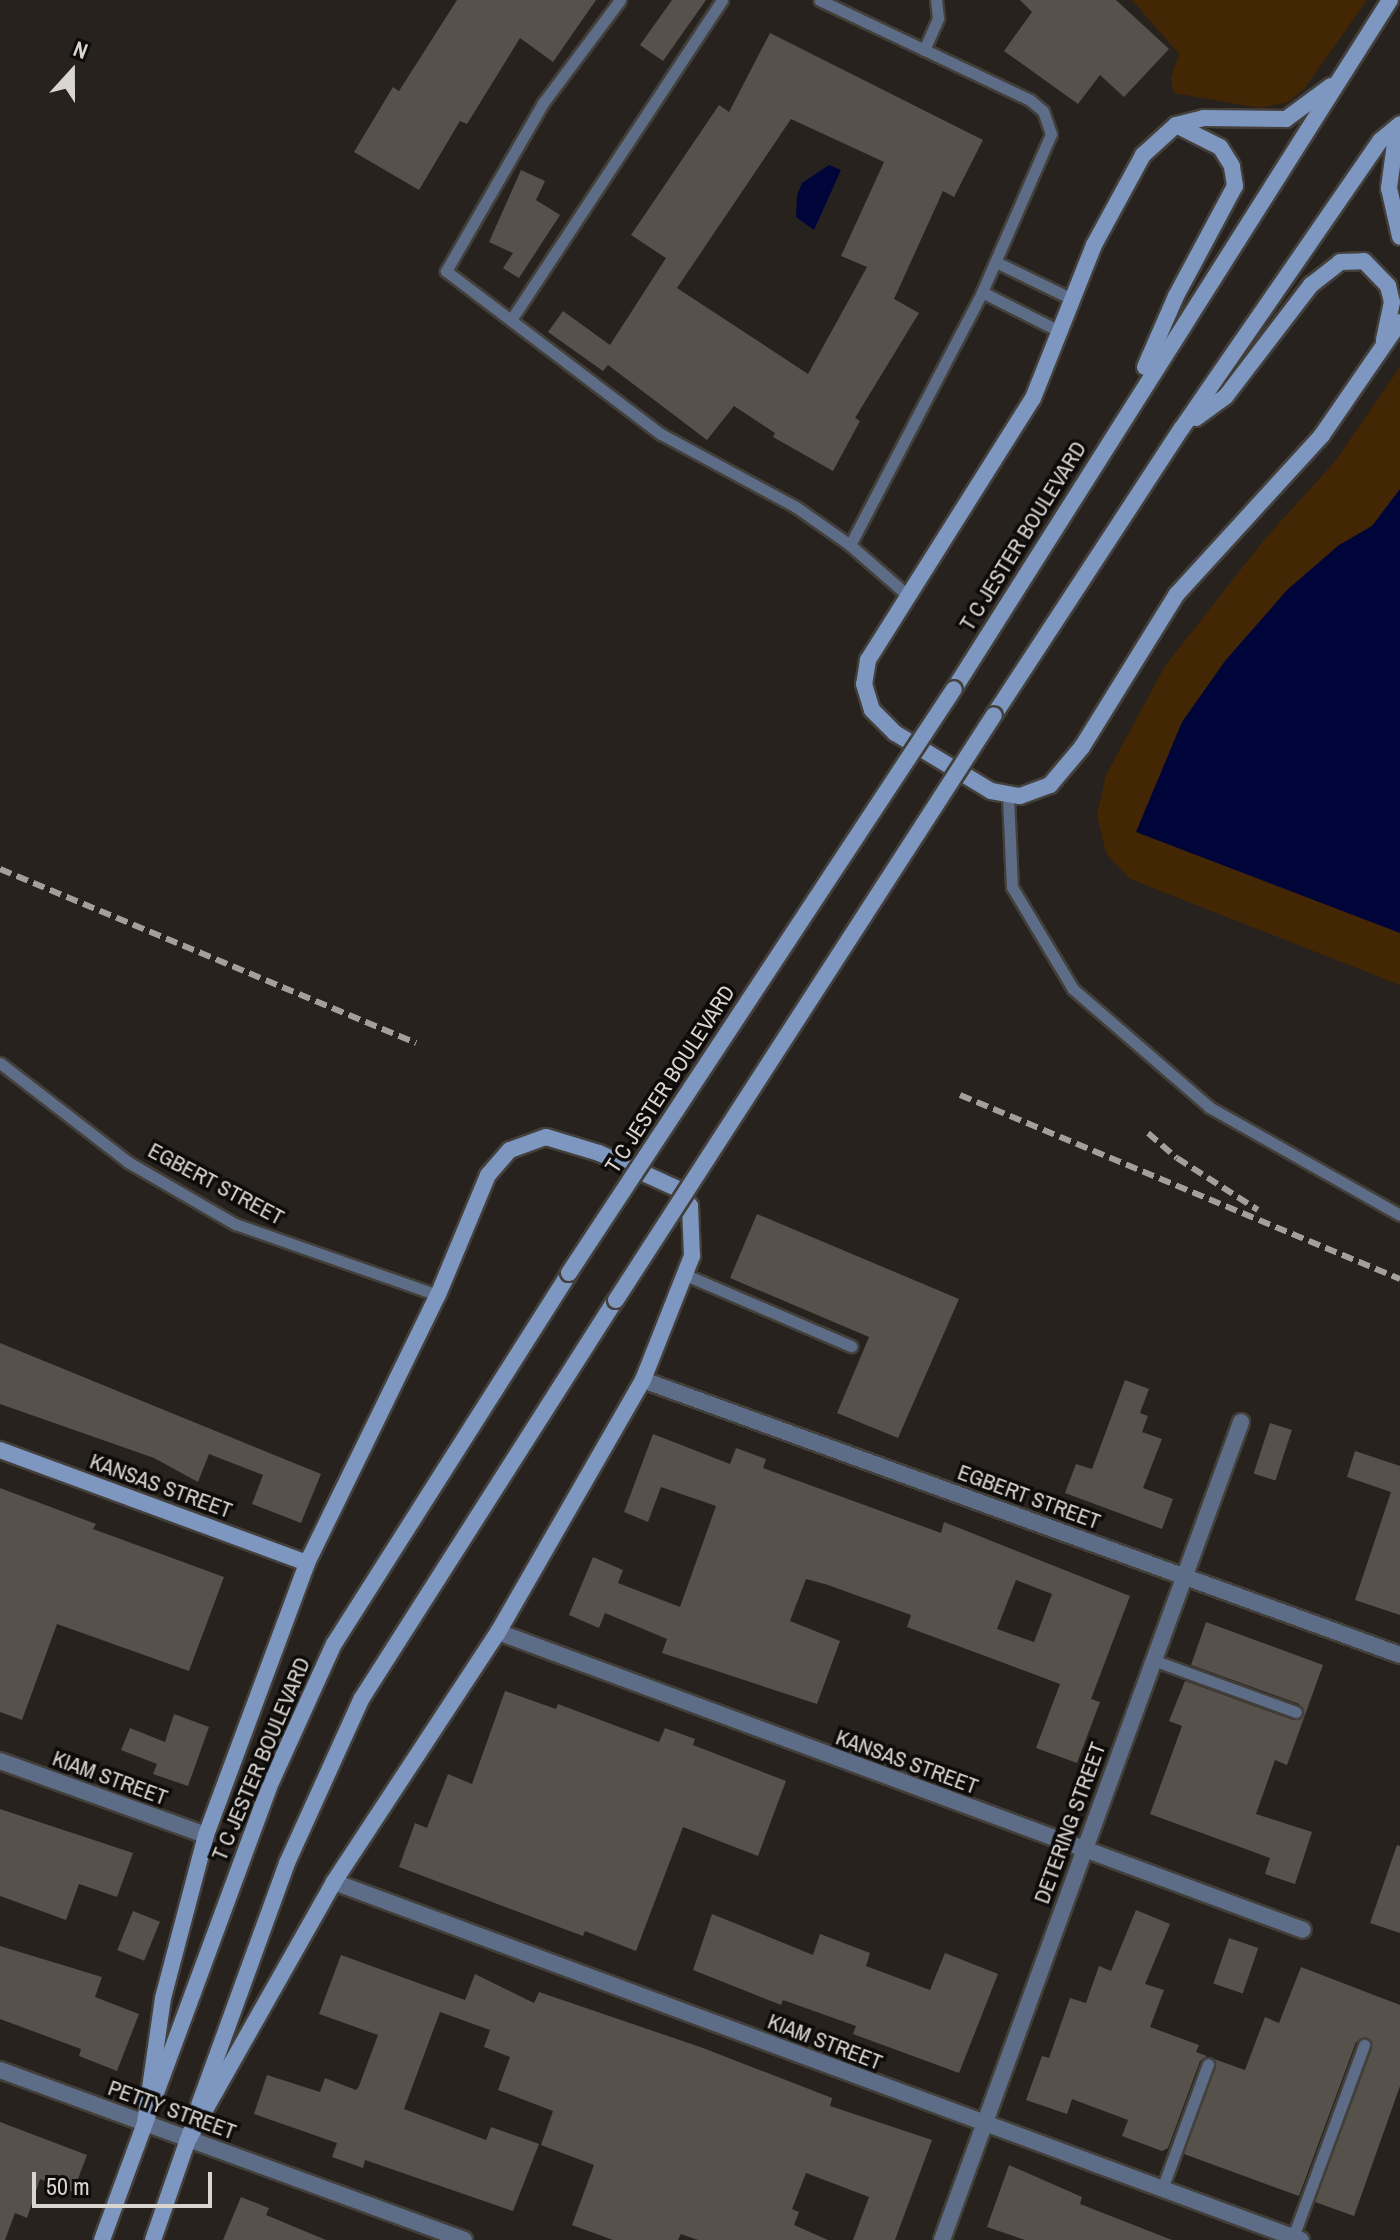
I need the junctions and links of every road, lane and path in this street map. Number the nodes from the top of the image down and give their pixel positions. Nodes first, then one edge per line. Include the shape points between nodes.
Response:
1 (620, 0) edge
2 (722, 0) edge
3 (819, 0) edge
4 (936, 0) edge
5 (1390, 0) edge
6 (924, 50) junction
7 (1331, 86) junction
8 (1176, 125) junction
9 (1399, 126) edge
10 (1400, 237) edge
11 (996, 262) junction
12 (982, 292) junction
13 (1072, 299) junction
14 (511, 320) junction
15 (1400, 322) edge
16 (1061, 332) junction
17 (1382, 352) junction
18 (1126, 414) junction
19 (1182, 428) junction
20 (850, 545) junction
21 (905, 593) junction
22 (1008, 796) junction
23 (0, 1063) edge
24 (1400, 1215) edge
25 (686, 1275) junction
26 (438, 1295) junction
27 (851, 1346) dead end
28 (643, 1380) junction
29 (1241, 1422) dead end
30 (0, 1450) edge
31 (307, 1563) junction
32 (1185, 1576) junction
33 (498, 1632) junction
34 (1400, 1655) edge
35 (1153, 1660) junction
36 (1296, 1712) dead end
37 (0, 1761) edge
38 (206, 1835) junction
39 (1083, 1849) junction
40 (334, 1882) junction
41 (1303, 1930) dead end
42 (1364, 2045) dead end
43 (1208, 2064) dead end
44 (0, 2070) edge
45 (145, 2123) junction
46 (985, 2126) junction
47 (188, 2140) junction
48 (1162, 2189) junction
49 (1297, 2238) edge
50 (102, 2240) edge
51 (153, 2240) edge
52 (464, 2240) edge
53 (942, 2240) edge

1 - 14 lane via 543,103 446,271
2 - 14 lane
3 - 6 lane
4 - 6 lane via 938,18
5 - 7 main road, T C JESTER BOULEVARD
6 - 11 lane via 1030,100 1049,122 1047,149
7 - 8 main road via 1286,119 1204,118
7 - 18 main road, T C JESTER BOULEVARD
8 - 13 main road via 1143,155
8 - 18 main road via 1220,147 1232,166 1235,186 1176,296
9 - 10 main road via 1389,188
9 - 19 main road via 1380,141
11 - 12 lane
11 - 13 lane
12 - 16 lane
12 - 20 lane
13 - 16 main road
14 - 20 lane via 661,434 796,507
15 - 17 main road
16 - 21 main road via 1033,398
17 - 19 main road via 1392,302 1388,286 1364,261 1340,262 1311,285 1226,396
17 - 22 main road via 1322,435 1177,594 1067,768 1042,790
18 - 45 main road, T C JESTER BOULEVARD, bridge via 954,689 569,1273 334,1644 269,1787
19 - 47 main road, bridge via 362,1698 287,1863
20 - 21 lane
21 - 22 main road via 868,660 864,684 872,710 895,733 963,776
22 - 24 lane via 1012,887 1073,989 1209,1107
23 - 26 lane, EGBERT STREET via 128,1162 235,1224
25 - 26 main road via 693,1243 687,1197 599,1153 546,1137 510,1150 488,1175
25 - 27 lane
25 - 28 main road
26 - 31 main road
28 - 32 street, EGBERT STREET
28 - 33 main road
29 - 32 street, DETERING STREET
30 - 31 main road, KANSAS STREET
31 - 38 main road
32 - 34 street, EGBERT STREET
32 - 35 street, DETERING STREET
33 - 39 street, KANSAS STREET
33 - 40 main road
35 - 36 lane
35 - 39 street, DETERING STREET
37 - 38 street, KIAM STREET
38 - 45 main road via 163,1998
39 - 41 street, KANSAS STREET
39 - 46 street, DETERING STREET
40 - 46 street, KIAM STREET
40 - 47 main road
42 - 49 lane
43 - 48 lane
44 - 45 street, PETTY STREET
45 - 47 street, PETTY STREET
45 - 50 main road, T C JESTER BOULEVARD
46 - 48 street, KIAM STREET
46 - 53 street, DETERING STREET
47 - 51 main road
47 - 52 street, PETTY STREET
48 - 49 street, KIAM STREET

